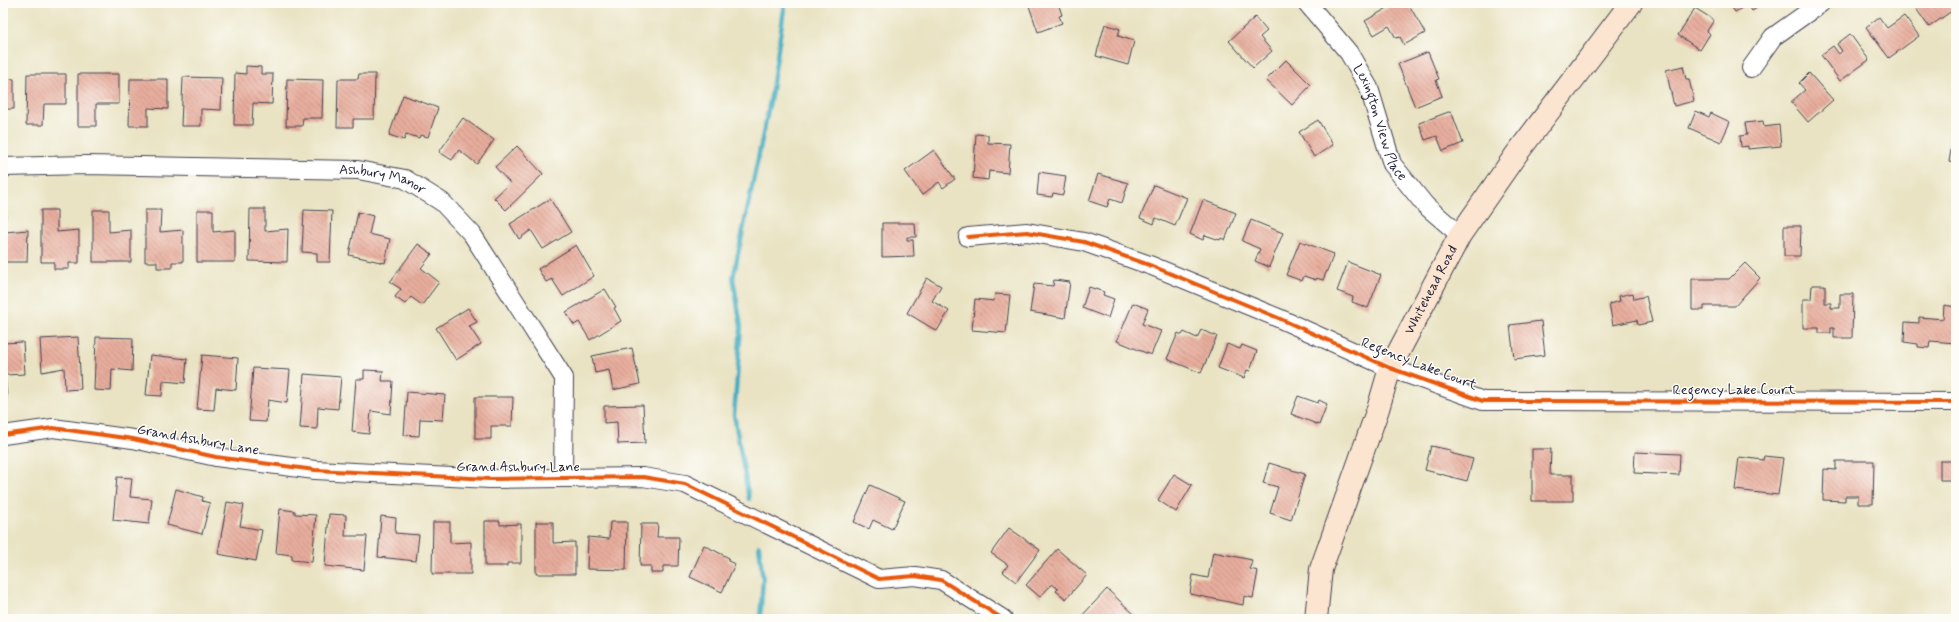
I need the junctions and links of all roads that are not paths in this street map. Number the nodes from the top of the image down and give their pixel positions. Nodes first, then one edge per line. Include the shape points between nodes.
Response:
1 (1307, 3) edge
2 (1631, 3) edge
3 (1821, 3) edge
4 (1751, 68) dead end
5 (3, 167) edge
6 (1460, 235) junction
7 (968, 238) dead end
8 (1390, 368) junction
9 (1956, 402) edge
10 (3, 434) edge
11 (563, 478) junction
12 (1003, 619) edge
13 (1316, 619) edge

1 - 6 street, Lexington View Place via 1349,53 1369,88 1392,164 1425,206
2 - 6 street, Whitehead Road via 1515,156
3 - 4 street via 1773,37
5 - 11 street, Ashbury Manor via 86,165 358,170 405,179 442,202 472,234 564,378
6 - 8 street, Whitehead Road
7 - 8 street, Regency Lake Court via 1027,232 1084,242 1189,281
8 - 9 street, Regency Lake Court via 1483,401
8 - 13 street, Whitehead Road via 1321,569
10 - 11 street, Grand Ashbury Lane via 53,428 133,439 216,457 315,470 490,479
11 - 12 street, Grand Ashbury Lane via 643,477 685,484 879,579 916,576 941,580

